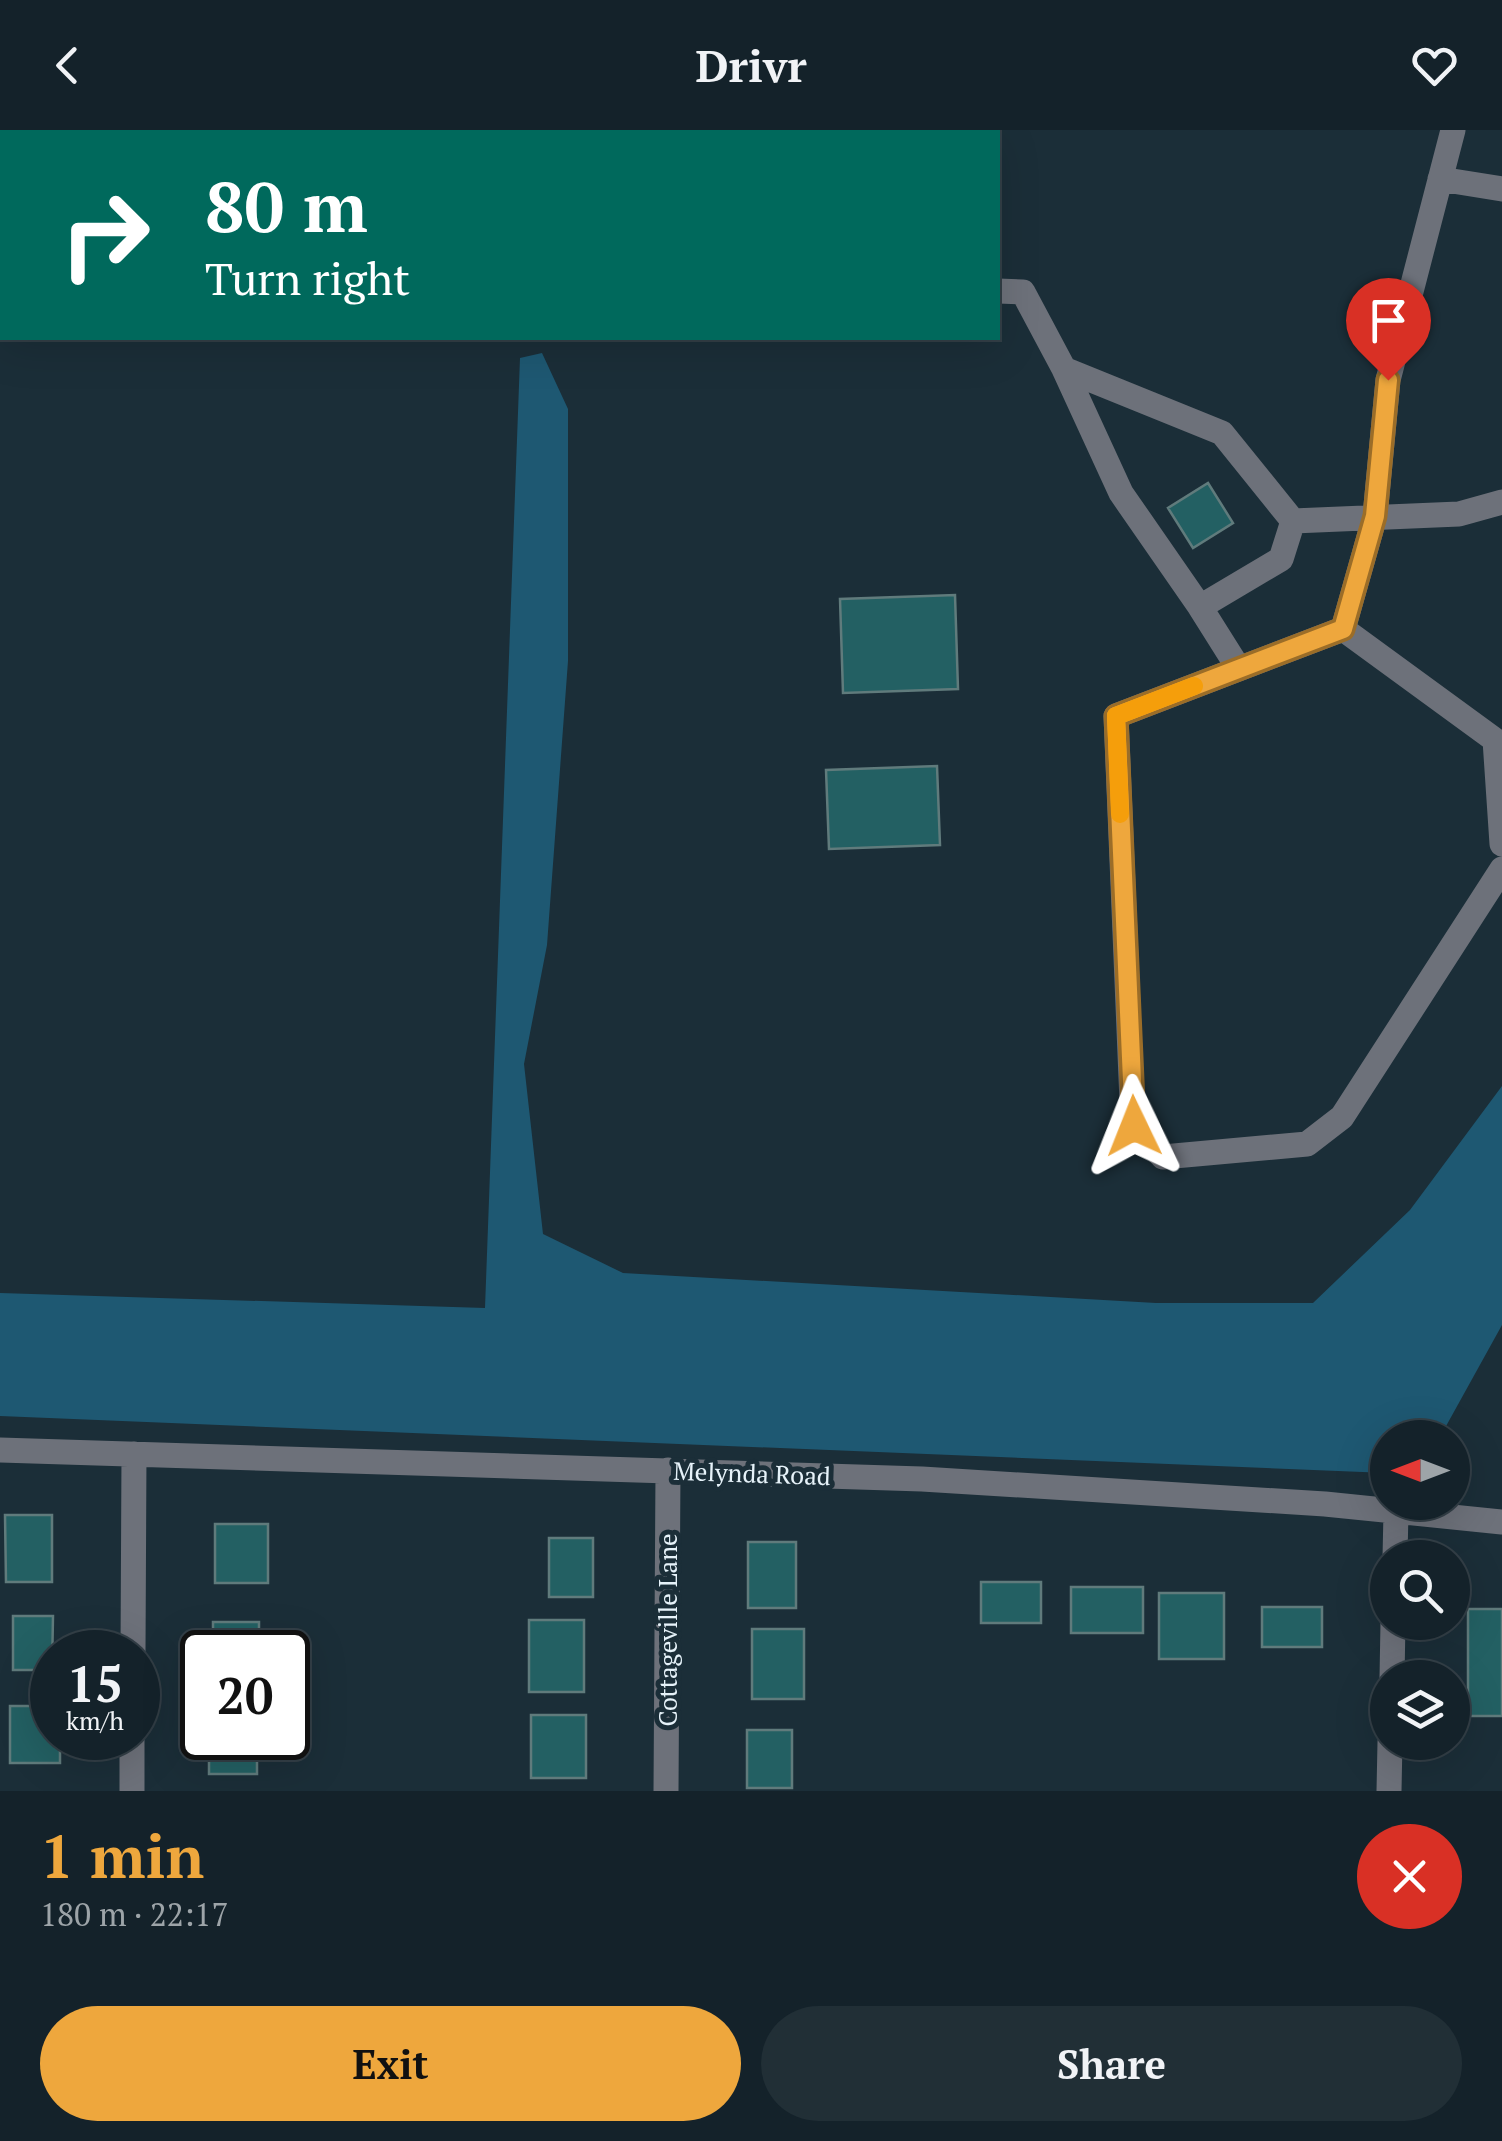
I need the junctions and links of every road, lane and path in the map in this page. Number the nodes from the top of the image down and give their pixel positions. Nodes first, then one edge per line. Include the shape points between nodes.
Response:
1 (1453, 130) edge
2 (1440, 179) junction
3 (1502, 189) edge
4 (1010, 292) edge
5 (1064, 369) junction
6 (1502, 502) edge
7 (1375, 516) junction
8 (1292, 521) junction
9 (1200, 607) junction
10 (1343, 629) junction
11 (1239, 669) junction
12 (1502, 844) edge
13 (1502, 869) edge
14 (0, 1450) edge
15 (134, 1454) junction
16 (668, 1470) junction
17 (1370, 1509) edge
18 (1470, 1519) edge
19 (1502, 1522) edge
20 (133, 1630) edge
21 (132, 1760) edge
22 (1390, 1760) edge
23 (132, 1791) edge
24 (666, 1791) edge
25 (1389, 1791) edge

1 - 2 street
2 - 3 street
2 - 7 street via 1388,380
4 - 5 street
5 - 8 street via 1222,433
5 - 9 street via 1122,493
6 - 7 street via 1459,514
7 - 8 street
7 - 10 street
8 - 9 street via 1281,560
9 - 11 street
10 - 11 street
10 - 12 street via 1494,740
11 - 13 street via 1116,716 1134,1126 1162,1157 1307,1144 1342,1117
14 - 15 street, Melynda Road
15 - 16 street, Melynda Road
15 - 20 street
16 - 17 street, Melynda Road via 942,1480
16 - 24 street, Cottageville Lane
18 - 19 street, Melynda Road
21 - 23 street
22 - 25 street

